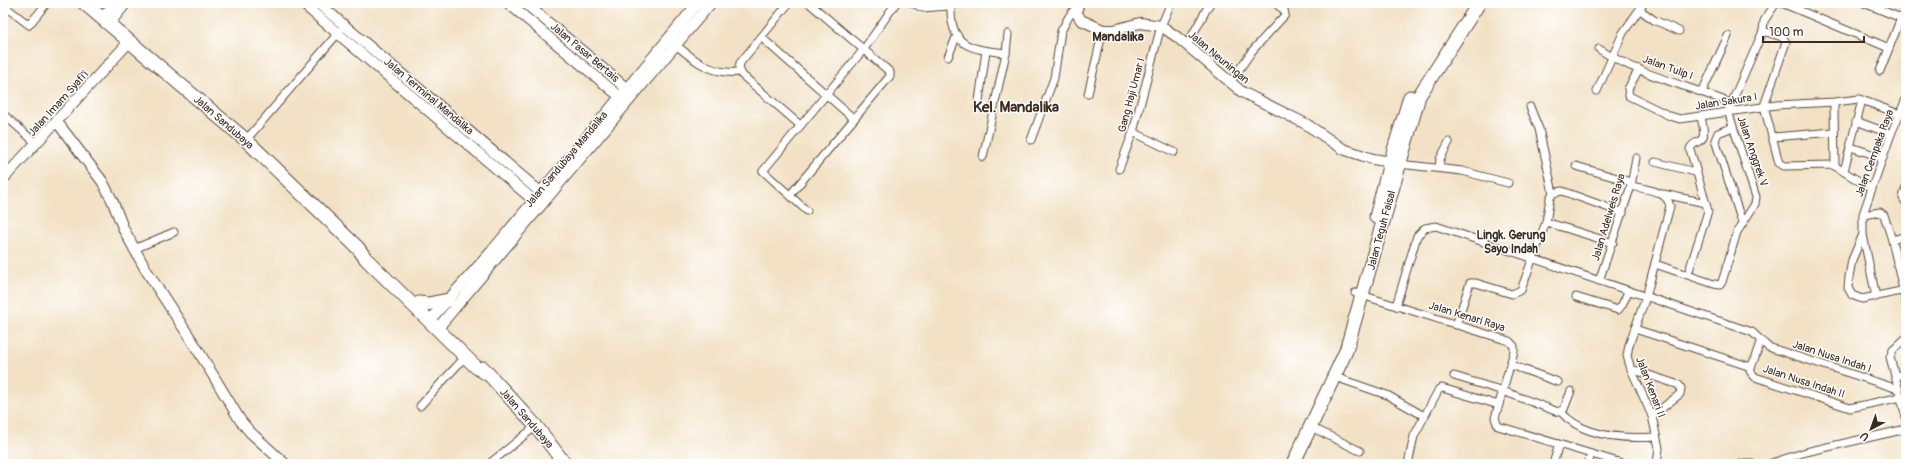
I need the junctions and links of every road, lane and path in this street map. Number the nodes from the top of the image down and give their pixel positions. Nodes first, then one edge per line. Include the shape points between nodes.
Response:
1 (47, 3) edge
2 (84, 3) edge
3 (115, 3) edge
4 (126, 3) edge
5 (302, 3) edge
6 (318, 3) edge
7 (508, 3) edge
8 (525, 3) edge
9 (698, 3) edge
10 (711, 3) edge
11 (789, 3) edge
12 (810, 3) edge
13 (896, 3) edge
14 (912, 3) edge
15 (1171, 3) edge
16 (1210, 3) edge
17 (1275, 3) edge
18 (1469, 3) edge
19 (1479, 3) edge
20 (1644, 3) edge
21 (1776, 3) edge
22 (1782, 3) edge
23 (1864, 3) edge
24 (949, 4) edge
25 (3, 5) edge
26 (1078, 5) edge
27 (1640, 10) junction
28 (1904, 19) edge
29 (106, 21) junction
30 (1161, 26) junction
31 (341, 29) junction
32 (1104, 30) junction
33 (1678, 31) dead end
34 (1763, 31) junction
35 (1008, 34) dead end
36 (956, 35) junction
37 (1728, 36) dead end
38 (762, 38) junction
39 (130, 41) junction
40 (676, 45) junction
41 (1186, 45) junction
42 (1889, 48) junction
43 (864, 49) junction
44 (1599, 49) dead end
45 (986, 51) junction
46 (1006, 53) junction
47 (948, 57) dead end
48 (1611, 57) junction
49 (1639, 69) junction
50 (1880, 71) dead end
51 (740, 72) junction
52 (1230, 83) junction
53 (1597, 91) dead end
54 (631, 92) junction
55 (1702, 92) junction
56 (1088, 94) dead end
57 (826, 95) junction
58 (1906, 99) edge
59 (1862, 100) junction
60 (624, 101) junction
61 (1835, 102) junction
62 (1731, 103) junction
63 (1764, 106) junction
64 (1530, 107) dead end
65 (978, 108) dead end
66 (1728, 111) junction
67 (3, 114) edge
68 (1900, 114) junction
69 (1701, 117) junction
70 (854, 119) junction
71 (1856, 121) junction
72 (57, 122) junction
73 (800, 125) junction
74 (1733, 127) junction
75 (1133, 132) junction
76 (1834, 132) junction
77 (1891, 134) junction
78 (1773, 137) junction
79 (246, 140) junction
80 (1031, 140) dead end
81 (1449, 142) dead end
82 (37, 144) junction
83 (1851, 147) junction
84 (1174, 152) dead end
85 (983, 157) dead end
86 (1636, 158) dead end
87 (1882, 158) junction
88 (1655, 162) dead end
89 (1395, 163) junction
90 (1833, 165) junction
91 (1576, 166) dead end
92 (1439, 168) junction
93 (1119, 169) dead end
94 (1844, 171) junction
95 (1695, 172) junction
96 (5, 175) edge
97 (1508, 183) dead end
98 (1631, 184) junction
99 (1906, 188) edge
100 (1872, 189) junction
101 (1553, 193) junction
102 (1661, 194) junction
103 (545, 195) junction
104 (790, 195) junction
105 (1905, 200) edge
106 (1706, 203) junction
107 (538, 204) junction
108 (807, 211) dead end
109 (1623, 213) junction
110 (1863, 215) junction
111 (1546, 222) junction
112 (1742, 222) junction
113 (174, 232) dead end
114 (1862, 235) junction
115 (1906, 236) edge
116 (1892, 240) junction
117 (1613, 243) junction
118 (358, 248) junction
119 (134, 249) junction
120 (1532, 260) junction
121 (1906, 262) edge
122 (1656, 264) junction
123 (1897, 265) junction
124 (1688, 274) junction
125 (1599, 281) junction
126 (1905, 291) edge
127 (1628, 292) junction
128 (1359, 294) junction
129 (1576, 297) dead end
130 (1646, 297) junction
131 (1876, 297) junction
132 (448, 300) junction
133 (419, 303) junction
134 (1906, 303) edge
135 (1396, 306) junction
136 (435, 323) junction
137 (1456, 325) junction
138 (1635, 329) junction
139 (1906, 339) edge
140 (1761, 340) junction
141 (465, 357) junction
142 (1511, 365) junction
143 (1631, 369) junction
144 (1751, 369) junction
145 (487, 374) junction
146 (1906, 374) edge
147 (1454, 376) dead end
148 (1896, 376) junction
149 (1335, 377) junction
150 (1558, 382) dead end
151 (1898, 389) junction
152 (1503, 391) junction
153 (1571, 391) dead end
154 (1901, 397) junction
155 (1498, 405) junction
156 (420, 406) dead end
157 (1561, 412) junction
158 (1906, 413) edge
159 (1424, 416) junction
160 (1652, 416) junction
161 (536, 426) junction
162 (1311, 427) junction
163 (1906, 429) edge
164 (1655, 437) junction
165 (1559, 444) junction
166 (1360, 451) dead end
167 (1591, 454) junction
168 (1906, 463) edge
169 (285, 464) edge
170 (489, 464) edge
171 (565, 464) edge
172 (1284, 464) edge
173 (1293, 464) edge
174 (1408, 464) edge
175 (1553, 464) edge
176 (1588, 464) edge
177 (1625, 464) edge
178 (1657, 464) edge
179 (1741, 464) edge
180 (1752, 464) edge
181 (1769, 464) edge
182 (1903, 464) edge

1 - 25 street via 30,25
2 - 29 highway, Jalan Sandubaya
3 - 29 street
4 - 29 street
5 - 31 street, Jalan Terminal Mandalika
6 - 31 street
7 - 60 street, Jalan Pasar Bertais
8 - 54 street
9 - 54 street
10 - 40 street, Jalan Sandubaya Mandalika
11 - 38 street
12 - 43 street
13 - 43 street
14 - 24 street via 923,8
15 - 30 street, Gang Haji Umar I
16 - 41 street
17 - 52 street via 1284,10 1285,15 1252,51
18 - 89 highway, Jalan Teguh Faisal via 1418,80 1410,97
19 - 89 highway, Jalan Teguh Faisal via 1419,96
20 - 27 street
21 - 34 street via 1762,25
22 - 42 street
23 - 28 street
24 - 36 street
26 - 32 street via 1076,14 1079,18
26 - 80 street via 1068,15 1061,30 1054,78
27 - 33 street
27 - 48 street via 1623,33
28 - 42 street
29 - 39 highway, Jalan Sandubaya
30 - 32 street, Jalan Neuningan via 1140,23
30 - 41 street, Jalan Neuningan
30 - 75 street, Gang Haji Umar I
31 - 79 street
31 - 103 street via 484,142
31 - 107 street, Jalan Terminal Mandalika
32 - 56 street
34 - 62 street
34 - 63 street via 1782,37 1786,43
35 - 46 street
36 - 45 street via 970,48
36 - 47 street
37 - 55 street
38 - 51 street via 740,63
38 - 57 street
39 - 72 street, Jalan Imam Syafi'i
39 - 79 highway, Jalan Sandubaya
40 - 51 street via 703,66 716,71
40 - 54 street, Jalan Sandubaya Mandalika
41 - 52 street, Jalan Neuningan
42 - 50 street
43 - 57 street
43 - 70 street via 888,68 891,74
44 - 48 street, Jalan Tulip I
45 - 46 street
45 - 65 street
46 - 85 street
48 - 49 street, Jalan Tulip I
48 - 53 street
49 - 55 street, Jalan Tulip I
49 - 69 street, Jalan Sakura I via 1628,89 1630,97 1680,119
51 - 73 street
52 - 89 street, Jalan Neuningan via 1249,96 1306,124 1338,148
54 - 60 street, Jalan Sandubaya Mandalika
55 - 62 street, Jalan Tulip I
57 - 70 street
57 - 73 street
58 - 68 street, Jalan Cempaka Raya
59 - 61 street, Jalan Sakura I
59 - 68 street
59 - 71 street
60 - 103 street, Jalan Sandubaya Mandalika
61 - 63 street, Jalan Sakura I
61 - 76 street
62 - 66 street
63 - 66 street, Jalan Sakura I
63 - 78 street
64 - 101 street via 1539,128
66 - 69 street, Jalan Sakura I
66 - 74 street, Jalan Anggrek V
67 - 82 street
68 - 77 street, Jalan Cempaka Raya
69 - 95 street via 1703,137 1692,144 1690,149
70 - 104 street
71 - 77 street
71 - 83 street
72 - 82 street, Jalan Imam Syafi'i
72 - 119 street via 102,181
73 - 104 street via 763,171
74 - 112 street, Jalan Anggrek V via 1756,195 1755,204
74 - 112 street via 1718,133 1715,140
75 - 84 street
75 - 93 street, Gang Haji Umar I
76 - 78 street
76 - 90 street
77 - 87 street, Jalan Cempaka Raya
78 - 90 street via 1778,162 1782,166
79 - 118 highway, Jalan Sandubaya
81 - 92 street via 1439,161
82 - 96 street, Jalan Imam Syafi'i
83 - 87 street
83 - 94 street
86 - 98 street, Jalan Adelweis Raya
87 - 100 street, Jalan Cempaka Raya
88 - 95 street
89 - 92 street
89 - 128 highway, Jalan Teguh Faisal
90 - 94 street
91 - 98 street
92 - 97 street via 1478,174
94 - 100 street
95 - 106 street
98 - 102 street
98 - 109 street, Jalan Adelweis Raya
99 - 105 street
100 - 110 street, Jalan Cempaka Raya
101 - 109 street via 1562,191
101 - 111 street
102 - 106 street
102 - 122 street, Jalan Kenari II via 1668,200 1670,208
103 - 107 street, Jalan Sandubaya Mandalika
104 - 108 street
106 - 124 street via 1708,213
107 - 132 street
107 - 136 street, Jalan Sandubaya Mandalika
109 - 117 street, Jalan Adelweis Raya
110 - 114 street, Jalan Cempaka Raya
110 - 116 street via 1880,212 1884,214
111 - 117 street
111 - 120 street
112 - 124 street, Jalan Anggrek V via 1720,285
113 - 119 street
114 - 131 street
114 - 131 street via 1850,269 1848,288 1852,295 1860,299
115 - 116 street
116 - 123 street
117 - 125 street, Jalan Adelweis Raya
118 - 133 highway, Jalan Sandubaya via 370,255
118 - 136 highway, Jalan Sandubaya via 366,259
119 - 169 street via 240,420
120 - 125 street
120 - 135 street via 1436,226 1428,227 1420,231 1416,239
120 - 137 street via 1523,286 1516,293 1470,283
121 - 123 street
122 - 124 street
122 - 130 street, Jalan Kenari II
123 - 126 street
125 - 127 street
126 - 131 street
126 - 134 street
127 - 129 street via 1618,310
127 - 130 street
128 - 135 street, Jalan Kenari Raya
128 - 149 highway, Jalan Teguh Faisal via 1346,351
128 - 172 highway, Jalan Teguh Faisal via 1334,359
130 - 138 street, Jalan Kenari II
130 - 140 street, Jalan Nusa Indah I via 1752,332
132 - 133 highway
132 - 136 street
133 - 136 highway, Jalan Sandubaya
135 - 137 street, Jalan Kenari Raya
136 - 141 highway, Jalan Sandubaya
136 - 145 highway, Jalan Sandubaya via 480,363
137 - 142 street, Jalan Kenari Raya via 1510,342 1514,349
138 - 143 street, Jalan Kenari II via 1627,356
138 - 144 street, Jalan Nusa Indah II
139 - 148 street via 1890,355
140 - 144 street
140 - 151 street, Jalan Nusa Indah I via 1768,347
141 - 145 highway, Jalan Sandubaya
141 - 156 street
142 - 150 street
142 - 152 street, Jalan Kenari Raya
143 - 160 street, Jalan Kenari II
143 - 160 street via 1681,387 1680,394
144 - 154 street, Jalan Nusa Indah II via 1755,377 1850,408
145 - 161 highway, Jalan Sandubaya
146 - 148 street
147 - 152 street
148 - 151 street
149 - 159 street via 1387,394
149 - 162 highway, Jalan Teguh Faisal
151 - 154 street
152 - 155 street, Jalan Kenari Raya
152 - 157 street
153 - 157 street
154 - 158 street
155 - 159 street via 1441,388 1438,389
155 - 165 street, Jalan Kenari Raya via 1495,419 1499,427
157 - 164 street via 1577,424 1605,434
159 - 174 street via 1413,440
160 - 164 street, Jalan Kenari II
161 - 170 street
161 - 171 highway, Jalan Sandubaya
162 - 166 street
162 - 173 highway, Jalan Teguh Faisal
163 - 181 street via 1806,452
164 - 178 street, Jalan Kenari II via 1659,452
165 - 167 street, Jalan Kenari Raya
165 - 175 street
167 - 176 street
167 - 177 street, Jalan Kenari Raya
168 - 182 street
179 - 180 street

